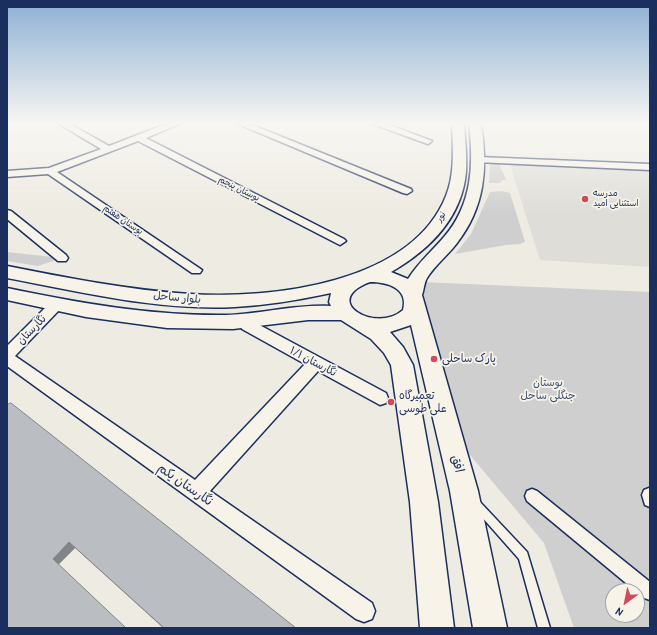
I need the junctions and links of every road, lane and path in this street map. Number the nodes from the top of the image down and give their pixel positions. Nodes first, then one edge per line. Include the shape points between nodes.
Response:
1 (95, 154) edge
2 (170, 154) edge
3 (315, 154) edge
4 (460, 154) edge
5 (478, 154) edge
6 (479, 160) junction
7 (650, 167) edge
8 (50, 170) junction
9 (7, 174) edge
10 (407, 191) dead end
11 (7, 213) edge
12 (340, 241) dead end
13 (62, 258) dead end
14 (196, 270) dead end
15 (7, 272) edge
16 (368, 276) junction
17 (348, 283) junction
18 (7, 294) edge
19 (414, 297) junction
20 (57, 304) junction
21 (356, 320) junction
22 (247, 325) dead end
23 (7, 355) edge
24 (7, 358) edge
25 (315, 364) junction
26 (380, 398) dead end
27 (464, 491) junction
28 (196, 493) junction
29 (532, 496) dead end
30 (650, 592) edge
31 (364, 611) dead end
32 (437, 628) edge
33 (490, 628) edge
34 (544, 628) edge

1 - 8 street
2 - 12 street, بوستان پنجم
3 - 10 street
4 - 16 main road, نور via 458,180 442,218 419,245 384,269
5 - 6 main road, نور
6 - 7 street
6 - 19 main road, نور via 478,183 467,216 440,254 416,278
8 - 9 street
8 - 14 street, بوستان هفتم
11 - 13 street
15 - 17 main road, بلوار ساحل via 129,293 218,301 310,292
16 - 17 main road
16 - 19 main road via 390,278 407,287
17 - 21 main road via 341,290 340,306
18 - 20 main road, بلوار ساحل
19 - 21 main road via 412,312 403,321 380,327
19 - 27 main road, افق
20 - 21 main road, بلوار ساحل via 110,314 157,319 221,322 331,311
20 - 23 street, نگارستان
21 - 32 main road via 382,335 394,348 402,365 424,502
22 - 25 street, نگارستان ۱/۱
24 - 28 street, نگارستان یکم
25 - 26 street, نگارستان ۱/۱
25 - 28 street
27 - 33 main road, افق
27 - 34 lane via 523,556
28 - 31 street, نگارستان یکم
29 - 30 street

